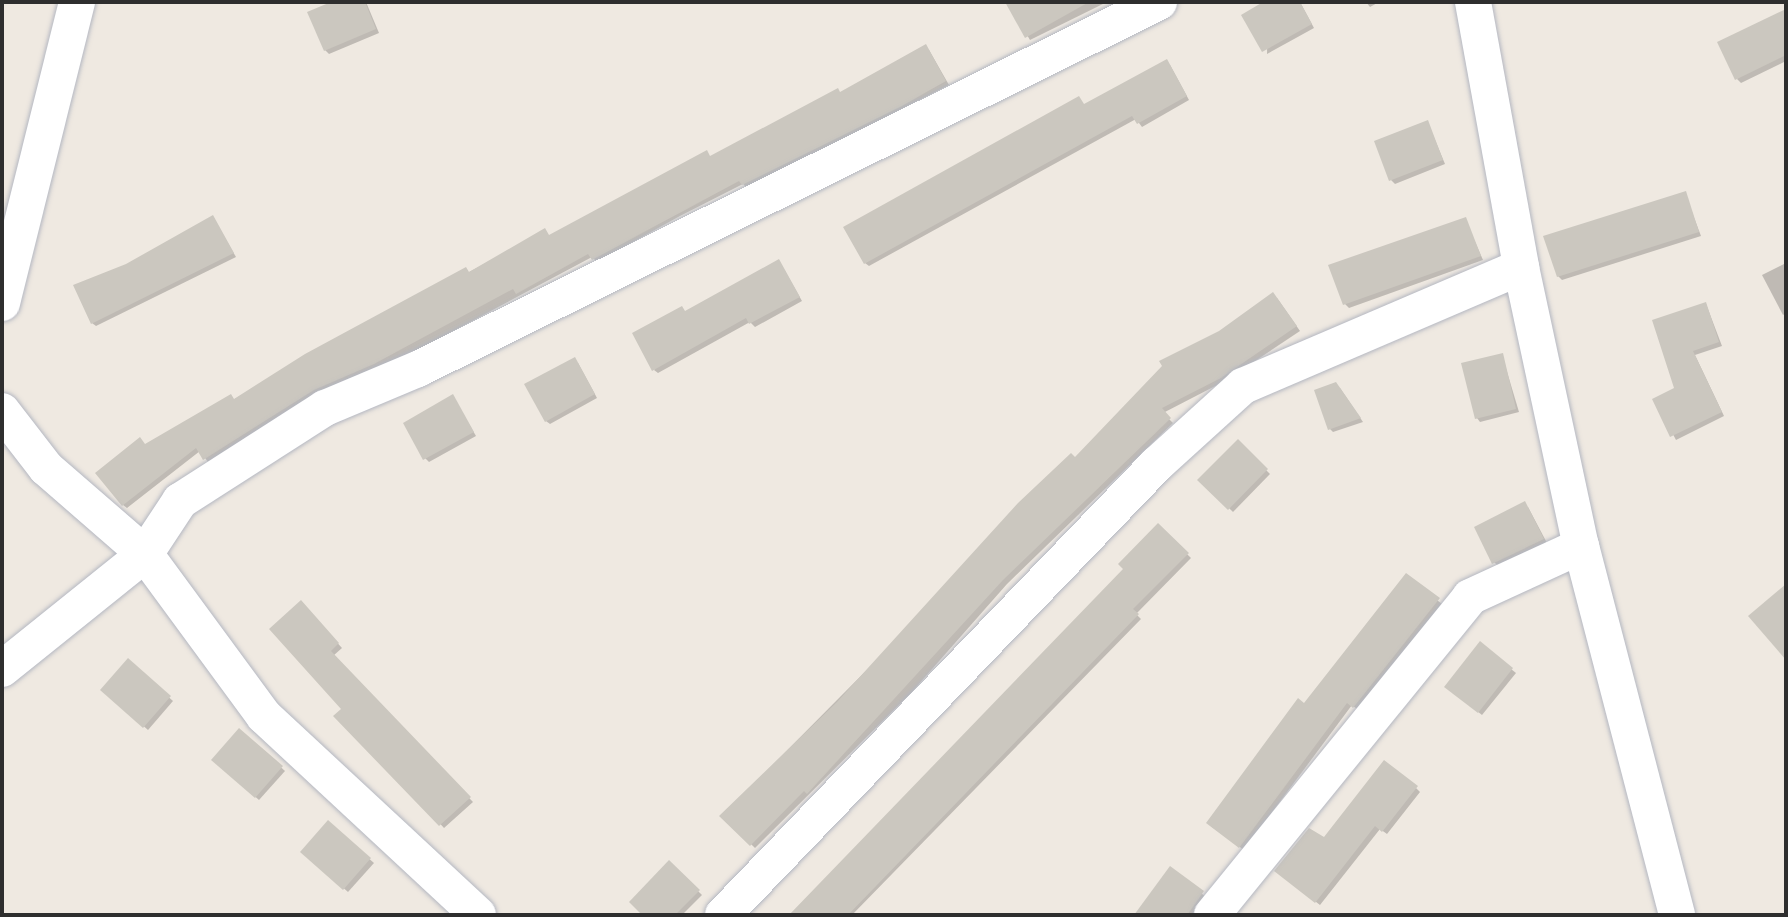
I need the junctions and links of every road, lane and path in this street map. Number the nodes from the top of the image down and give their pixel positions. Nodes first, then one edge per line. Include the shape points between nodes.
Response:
1 (77, 2) edge
2 (1159, 2) edge
3 (1473, 2) edge
4 (1521, 267) junction
5 (2, 303) edge
6 (2, 411) edge
7 (1581, 546) junction
8 (145, 554) junction
9 (2, 669) edge
10 (478, 915) edge
11 (723, 915) edge
12 (1212, 915) edge
13 (1677, 915) edge

1 - 5 street
2 - 8 street via 432,362 325,408 180,501
3 - 4 street
4 - 7 street
4 - 11 street via 1243,386 1157,464
6 - 8 street via 46,468
7 - 12 street via 1470,597
7 - 13 street
8 - 9 street
8 - 10 street via 264,716

